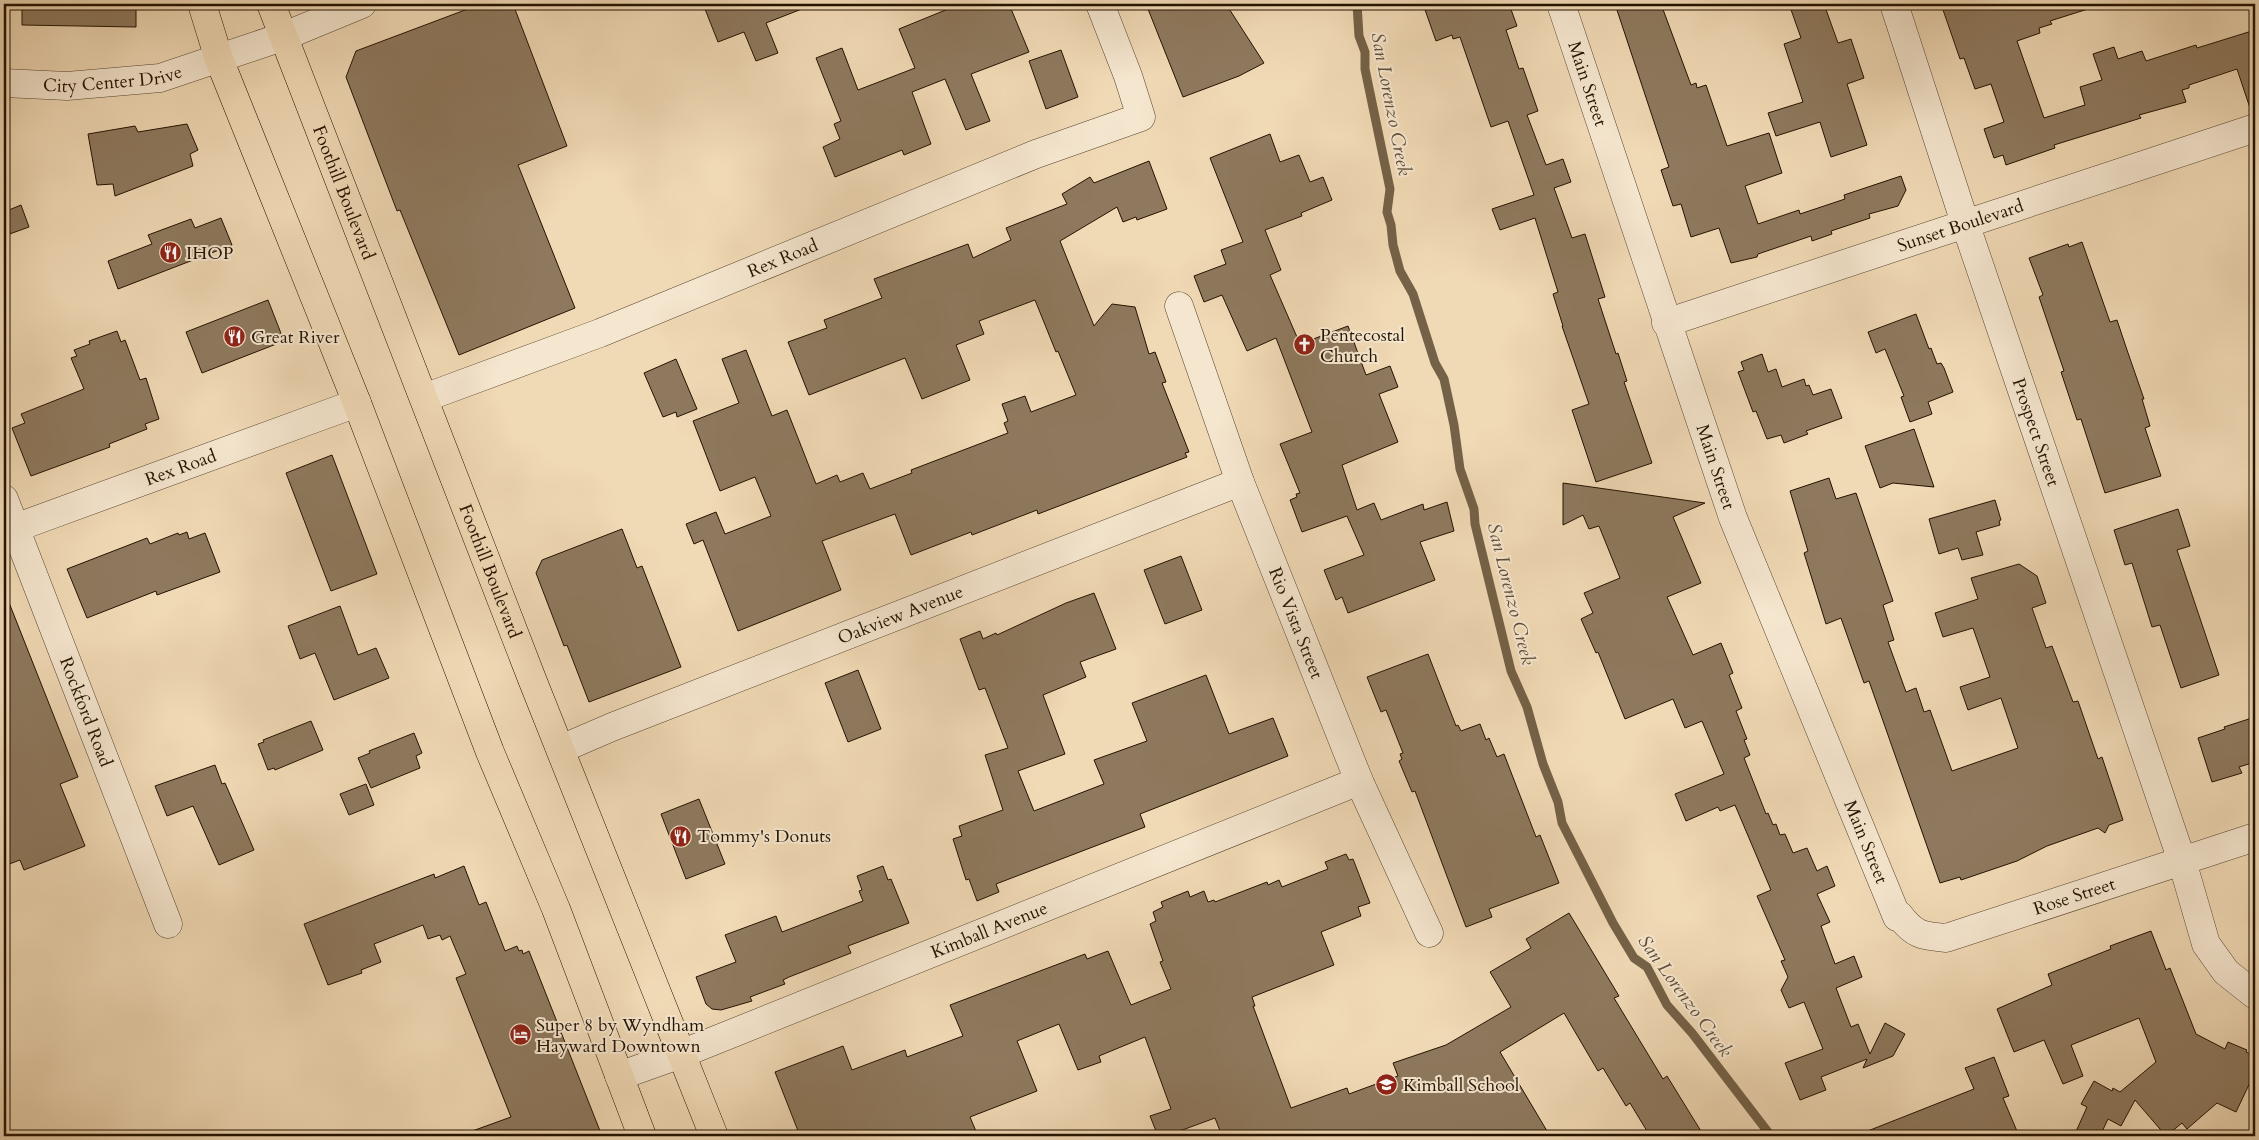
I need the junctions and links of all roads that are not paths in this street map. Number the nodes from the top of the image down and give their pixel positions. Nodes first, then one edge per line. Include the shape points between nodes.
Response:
1 (202, 4) edge
2 (271, 4) edge
3 (362, 4) edge
4 (1100, 4) edge
5 (1561, 4) edge
6 (1894, 4) edge
7 (282, 37) junction
8 (219, 60) junction
9 (4, 84) edge
10 (2255, 128) edge
11 (1965, 223) junction
12 (1179, 306) dead end
13 (1666, 322) junction
14 (424, 398) junction
15 (357, 403) junction
16 (1240, 482) junction
17 (4, 499) edge
18 (9, 530) edge
19 (561, 750) junction
20 (1358, 782) junction
21 (2255, 837) edge
22 (2182, 861) junction
23 (1899, 915) joint
24 (168, 924) dead end
25 (1429, 933) dead end
26 (2255, 995) edge
27 (681, 1054) junction
28 (619, 1076) junction
29 (642, 1136) edge
30 (714, 1136) edge

1 - 8 main road
2 - 7 main road, Foothill Boulevard
3 - 7 street, City Center Drive
4 - 14 street, Rex Road via 1141,117 1036,154 600,333
5 - 13 street, Main Street
6 - 11 street, Prospect Street
7 - 8 street, City Center Drive
7 - 14 main road, Foothill Boulevard
8 - 9 street, City Center Drive via 160,78 67,86
8 - 15 main road
10 - 11 street, Sunset Boulevard
11 - 13 street, Sunset Boulevard
11 - 22 street, Prospect Street
12 - 16 street, Rio Vista Street
13 - 23 street, Main Street via 1732,518 1897,917
14 - 19 main road, Foothill Boulevard
15 - 18 street, Rex Road
15 - 28 main road via 490,752 556,909
16 - 19 street, Oakview Avenue via 612,727
16 - 20 street, Rio Vista Street
17 - 18 street, Rockford Road
18 - 24 street, Rockford Road
19 - 27 main road, Foothill Boulevard
20 - 25 street, Rio Vista Street
20 - 27 street, Kimball Avenue
21 - 22 street, Rose Street
22 - 23 street, Rose Street via 1946,938 1915,933
22 - 26 street, Prospect Street via 2206,944 2226,972
27 - 28 street, Kimball Avenue
27 - 30 main road, Foothill Boulevard
28 - 29 main road

